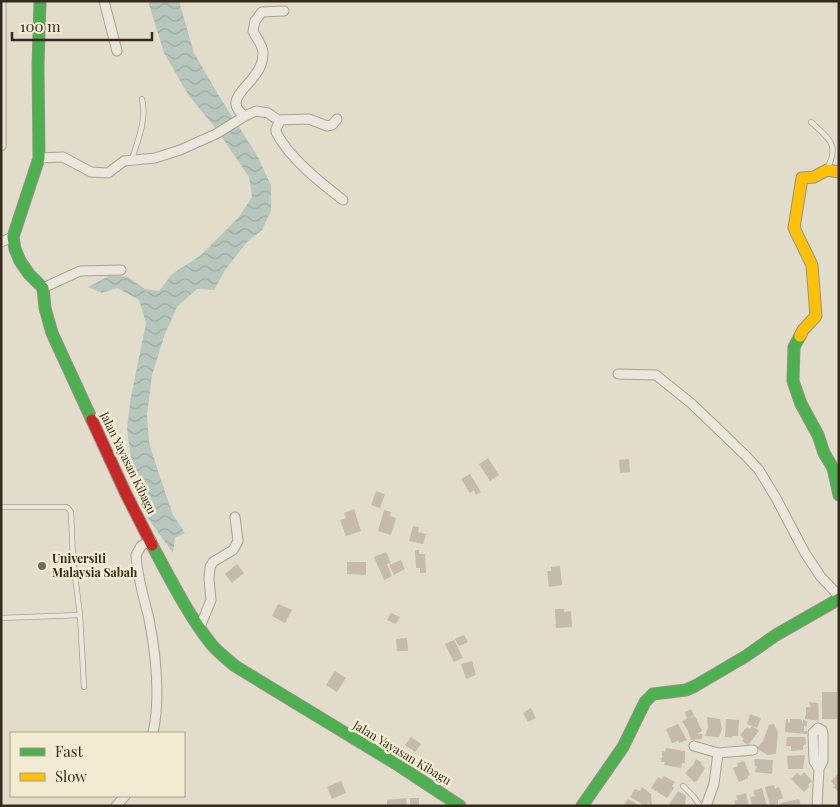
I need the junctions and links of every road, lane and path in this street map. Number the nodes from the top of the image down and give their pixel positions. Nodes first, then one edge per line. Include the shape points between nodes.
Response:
1 (1, 1) edge
2 (40, 1) edge
3 (104, 1) edge
4 (284, 11) dead end
5 (117, 51) dead end
6 (142, 99) dead end
7 (241, 118) junction
8 (280, 120) junction
9 (337, 120) dead end
10 (811, 122) dead end
11 (1, 146) edge
12 (39, 158) junction
13 (132, 159) junction
14 (827, 170) junction
15 (839, 172) edge
16 (343, 200) dead end
17 (13, 237) junction
18 (1, 242) edge
19 (121, 270) dead end
20 (43, 288) junction
21 (618, 374) dead end
22 (839, 495) edge
23 (1, 507) edge
24 (235, 517) dead end
25 (151, 540) junction
26 (839, 598) edge
27 (80, 616) junction
28 (1, 618) edge
29 (200, 626) junction
30 (84, 687) dead end
31 (154, 732) edge
32 (694, 746) dead end
33 (753, 750) dead end
34 (718, 753) junction
35 (819, 769) dead end
36 (683, 786) dead end
37 (460, 806) edge
38 (582, 806) edge
39 (700, 806) edge
40 (706, 806) edge
41 (817, 806) edge

1 - 11 street
2 - 12 street
3 - 5 street
4 - 7 street via 262,12 255,21 253,31 263,52 256,74 236,100
6 - 13 lane via 141,133
7 - 8 street via 261,111
7 - 13 street via 216,134 167,155
8 - 9 street via 309,120 327,126
8 - 16 street via 276,132 290,152
10 - 14 lane via 832,142 834,157
12 - 13 street via 63,157 91,172 103,174 112,172 124,160
12 - 17 street
14 - 15 street
14 - 22 street via 814,177 802,178 798,197 794,228 812,265 816,316 794,347 793,381 833,468
17 - 18 street
17 - 20 street via 20,261
19 - 20 street via 80,271
20 - 25 street, Jalan Yayasan Kibagu via 45,308 56,341 126,494
21 - 26 street via 656,375 692,404 746,456 759,470 805,553
23 - 27 lane via 66,507 70,510
24 - 29 street via 238,541 233,550 210,567 211,600
25 - 29 street, Jalan Yayasan Kibagu via 169,578
25 - 31 street via 141,546 136,555 156,672
26 - 38 street via 696,686 658,692 648,697 623,747
27 - 28 lane
27 - 30 lane
29 - 37 street, Jalan Yayasan Kibagu via 214,647 235,666
32 - 34 street
33 - 34 street
34 - 40 street via 714,784
35 - 41 street
36 - 39 lane

